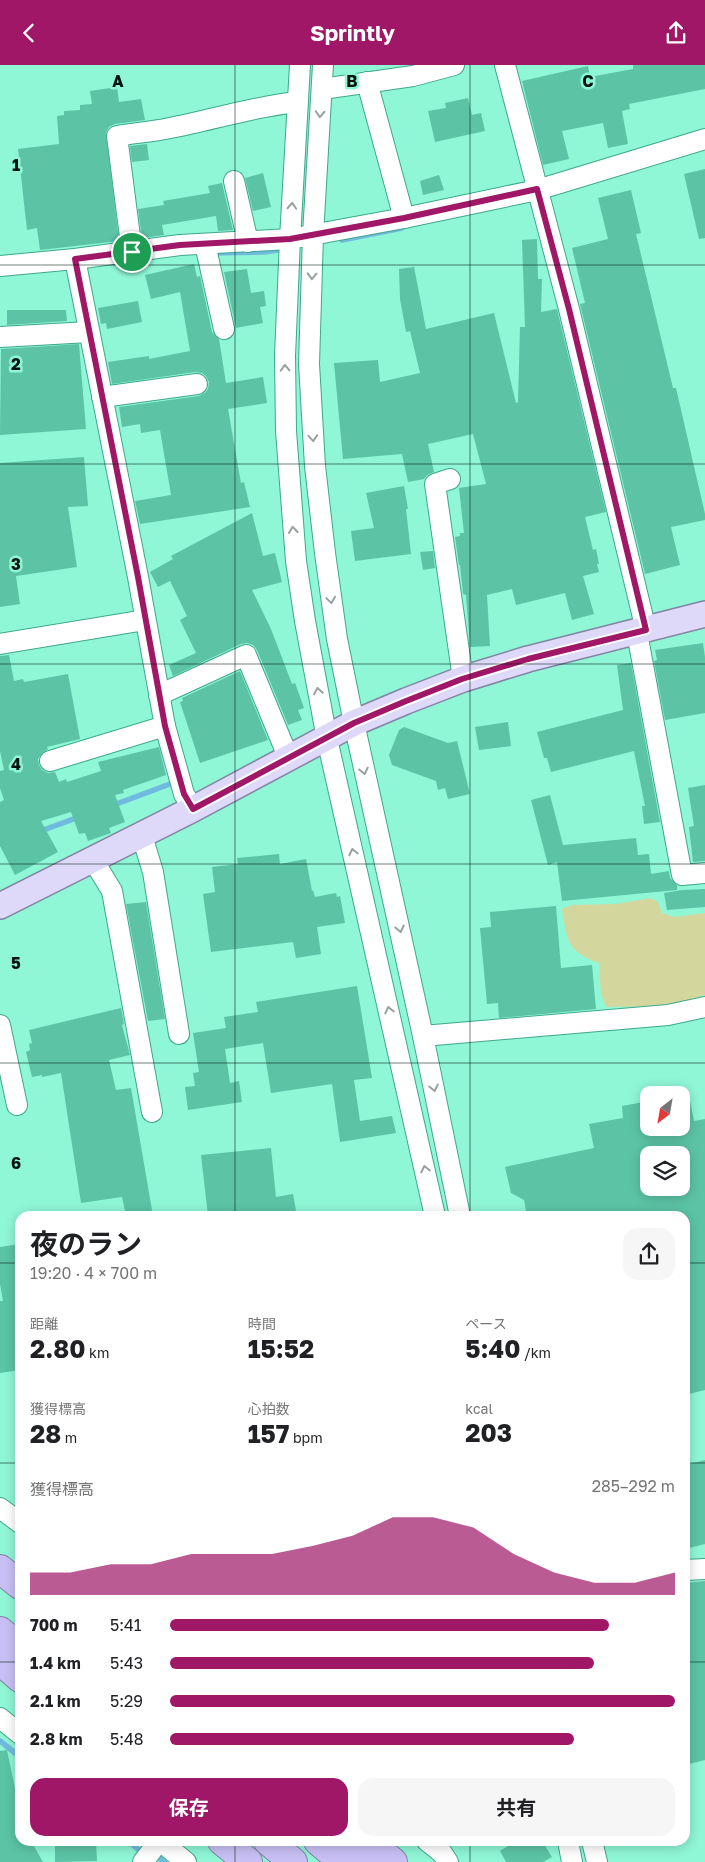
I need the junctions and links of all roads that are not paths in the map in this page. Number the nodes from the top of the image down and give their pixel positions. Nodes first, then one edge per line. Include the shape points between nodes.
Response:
1 (300, 65) edge
2 (323, 65) edge
3 (454, 65) edge
4 (505, 65) edge
5 (367, 82) junction
6 (322, 89) junction
7 (298, 102) junction
8 (705, 139) edge
9 (234, 181) dead end
10 (537, 189) junction
11 (404, 218) junction
12 (313, 235) junction
13 (290, 239) junction
14 (248, 242) junction
15 (205, 244) junction
16 (132, 252) junction
17 (75, 259) junction
18 (0, 266) edge
19 (224, 329) dead end
20 (89, 332) junction
21 (0, 337) edge
22 (197, 384) dead end
23 (102, 397) junction
24 (450, 479) dead end
25 (704, 618) edge
26 (145, 620) junction
27 (641, 632) junction
28 (0, 644) edge
29 (462, 679) junction
30 (159, 695) junction
31 (354, 723) junction
32 (165, 726) junction
33 (326, 739) junction
34 (289, 759) junction
35 (50, 761) dead end
36 (193, 809) junction
37 (142, 836) junction
38 (93, 860) junction
39 (705, 873) edge
40 (0, 907) edge
41 (705, 1007) edge
42 (0, 1025) edge
43 (179, 1034) dead end
44 (423, 1036) junction
45 (17, 1105) dead end
46 (152, 1112) dead end
47 (434, 1211) edge
48 (459, 1211) edge
49 (0, 1507) edge
50 (15, 1519) edge
51 (0, 1559) edge
52 (0, 1569) edge
53 (705, 1569) edge
54 (15, 1570) edge
55 (690, 1570) edge
56 (15, 1581) edge
57 (0, 1589) edge
58 (15, 1601) edge
59 (0, 1631) edge
60 (15, 1643) edge
61 (0, 1652) edge
62 (0, 1661) edge
63 (15, 1663) edge
64 (15, 1673) edge
65 (0, 1719) edge
66 (15, 1730) edge
67 (156, 1846) edge
68 (166, 1846) edge
69 (228, 1846) edge
70 (248, 1846) edge
71 (274, 1846) edge
72 (324, 1846) edge
73 (348, 1846) edge
74 (373, 1846) edge
75 (433, 1846) edge
76 (569, 1846) edge
77 (593, 1846) edge
78 (143, 1862) edge
79 (186, 1862) edge
80 (248, 1862) edge
81 (267, 1862) edge
82 (293, 1862) edge
83 (343, 1862) edge
84 (368, 1862) edge
85 (393, 1862) edge
86 (448, 1862) edge
87 (572, 1862) edge
88 (597, 1862) edge

1 - 7 street
2 - 6 street
3 - 5 street via 413,76
4 - 10 street
5 - 6 street
5 - 11 street
6 -> 12 street
13 -> 7 street
7 - 16 street via 117,136
8 - 10 street
9 - 14 street
10 - 11 street
10 - 27 street via 569,309
11 - 12 street
12 - 13 street
12 -> 31 street via 309,364 315,466 337,639
13 - 14 street
33 -> 13 street via 296,561 291,503 285,356
14 - 15 street
15 - 16 street
15 - 19 street
16 - 17 street
17 - 18 street
17 - 20 street
20 - 21 street
20 - 23 street
22 - 23 street
23 - 26 street
24 - 29 street via 435,484
25 - 27 main road
26 - 28 street
26 - 30 street
27 - 29 main road via 528,659
27 - 39 street via 682,875
29 - 31 main road
30 - 32 street
30 - 34 street via 246,655
31 - 33 main road
31 -> 44 street
32 - 35 street
32 - 36 street via 184,794
33 - 34 main road
47 -> 33 street
34 - 36 main road
36 - 37 main road
37 - 38 main road
37 - 43 street via 153,872
38 - 40 main road
38 - 46 street via 112,891
41 - 44 street via 668,1015
42 - 45 street
44 -> 48 street
49 - 50 street
51 - 54 highway
52 - 56 highway
53 - 55 street
57 - 58 highway
59 - 60 highway
61 - 63 highway
62 - 64 highway
65 - 66 street
67 - 78 street
68 - 79 street
69 - 80 highway
70 - 81 highway
71 - 82 highway
72 - 83 highway
73 - 84 highway
74 - 85 highway
75 - 86 street
76 - 87 street
77 - 88 street

